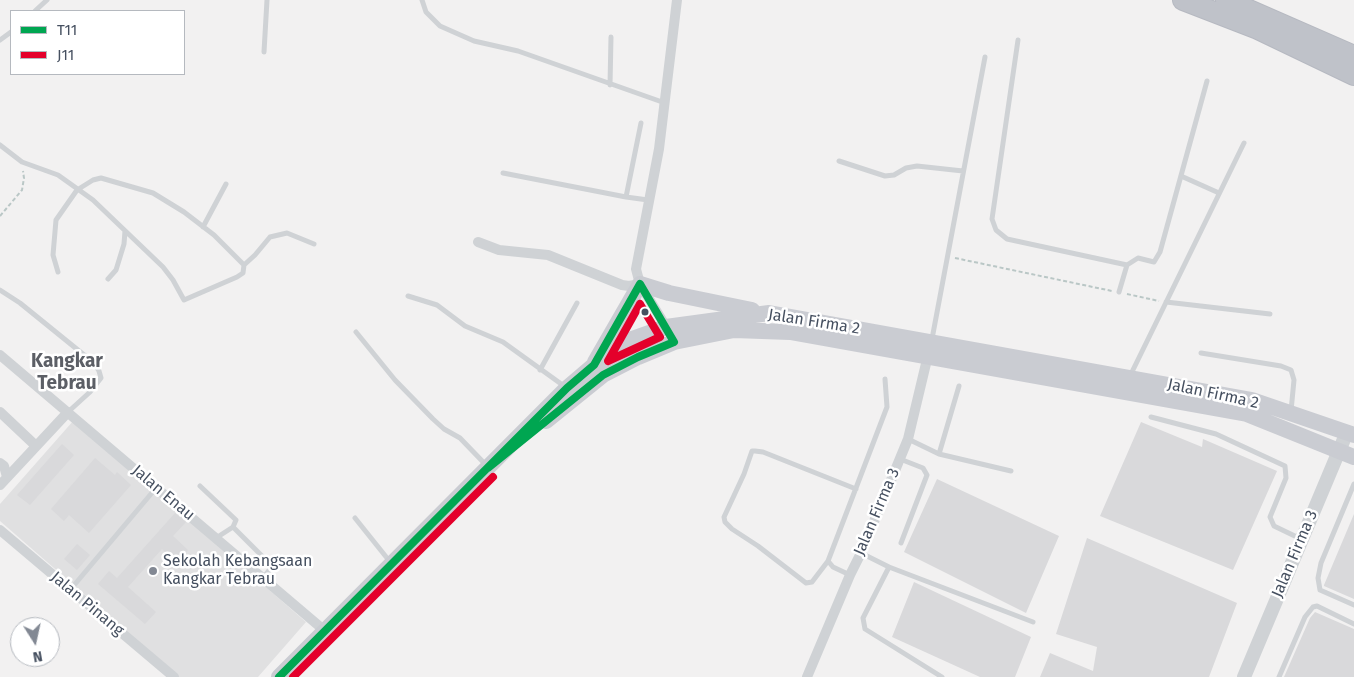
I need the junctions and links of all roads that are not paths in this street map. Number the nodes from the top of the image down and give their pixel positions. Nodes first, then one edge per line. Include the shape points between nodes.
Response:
1 (48, 0) edge
2 (268, 0) edge
3 (422, 0) edge
4 (677, 0) edge
5 (1183, 0) edge
6 (1226, 0) edge
7 (36, 10) edge
8 (612, 37) dead end
9 (1018, 40) dead end
10 (264, 52) dead end
11 (1354, 56) edge
12 (985, 57) dead end
13 (1354, 75) edge
14 (1207, 81) dead end
15 (610, 85) junction
16 (665, 103) junction
17 (641, 123) dead end
18 (1244, 142) dead end
19 (0, 145) edge
20 (839, 161) dead end
21 (964, 171) junction
22 (503, 173) dead end
23 (1181, 176) junction
24 (226, 184) dead end
25 (78, 190) junction
26 (1219, 193) junction
27 (626, 198) junction
28 (648, 200) junction
29 (204, 227) junction
30 (125, 231) junction
31 (478, 242) dead end
32 (314, 244) dead end
33 (244, 265) junction
34 (1127, 265) junction
35 (58, 272) dead end
36 (108, 280) dead end
37 (640, 284) junction
38 (0, 290) edge
39 (1119, 292) road end
40 (408, 296) dead end
41 (1166, 302) junction
42 (576, 303) dead end
43 (769, 313) junction
44 (1270, 314) dead end
45 (666, 326) junction
46 (356, 332) dead end
47 (674, 342) junction
48 (929, 349) junction
49 (1201, 353) dead end
50 (0, 355) edge
51 (594, 365) junction
52 (540, 370) junction
53 (1129, 377) junction
54 (885, 379) dead end
55 (960, 386) dead end
56 (572, 392) junction
57 (0, 412) edge
58 (68, 412) junction
59 (1290, 413) junction
60 (1151, 417) dead end
61 (1350, 434) edge
62 (908, 439) junction
63 (36, 446) junction
64 (939, 454) junction
65 (1347, 454) edge
66 (900, 459) junction
67 (0, 463) edge
68 (488, 468) junction
69 (1011, 471) dead end
70 (3, 481) edge
71 (1354, 484) edge
72 (200, 486) dead end
73 (157, 487) junction
74 (856, 489) junction
75 (354, 518) dead end
76 (233, 527) junction
77 (0, 530) edge
78 (216, 538) junction
79 (1302, 539) junction
80 (901, 543) dead end
81 (861, 553) junction
82 (828, 561) junction
83 (392, 563) junction
84 (889, 567) junction
85 (850, 575) junction
86 (263, 578) junction
87 (70, 590) junction
88 (1354, 605) edge
89 (1033, 622) dead end
90 (1354, 624) edge
91 (325, 631) junction
92 (174, 677) edge
93 (279, 677) edge
94 (806, 677) edge
95 (942, 677) edge
96 (1244, 677) edge
97 (1279, 677) edge

1 - 7 lane
2 - 10 lane
3 - 15 lane via 426,12 440,26 474,41 518,51
4 - 16 street
5 - 13 highway via 1258,30
6 - 11 highway
8 - 15 lane
9 - 34 lane via 992,219 996,230 1007,239
12 - 21 lane
14 - 23 lane
15 - 16 lane
16 - 28 street
17 - 27 lane
18 - 26 lane
19 - 25 lane via 22,162 58,176
20 - 21 lane via 885,176 917,166
21 - 48 lane
22 - 27 lane
23 - 26 lane
23 - 34 lane via 1160,252 1154,262 1138,258
24 - 29 lane
25 - 29 lane via 101,178 153,193
25 - 30 lane
25 - 35 lane via 56,220 53,255
26 - 41 lane
27 - 28 lane
28 - 37 street via 636,269
29 - 33 lane
30 - 33 lane via 163,267 184,300 237,277 243,273
30 - 36 lane via 116,270
31 - 37 street via 499,250 548,255 622,285
32 - 33 lane via 287,233 270,237
34 - 39 lane
37 - 43 main road via 669,294
37 - 45 street
37 - 51 main road
38 - 58 lane via 86,357 99,371 101,378
40 - 52 lane via 437,305 465,326 503,342
41 - 44 lane
41 - 53 lane
42 - 52 lane
43 - 45 main road, Jalan Firma 2
43 - 48 main road, Jalan Firma 2
45 - 47 street
45 - 51 main road, Jalan Firma 2 via 632,339
46 - 68 lane via 395,380 444,429 460,438
47 - 48 main road, Jalan Firma 2 via 734,330 790,332
47 - 56 main road, Jalan Firma 2
48 - 53 main road, Jalan Firma 2
48 - 62 street, Jalan Firma 3
48 - 65 main road, Jalan Firma 2 via 1247,414
49 - 59 lane via 1292,370
50 - 58 street, Jalan Enau
51 - 56 main road, Jalan Firma 2
52 - 56 lane
53 - 59 main road, Jalan Firma 2 via 1252,400
54 - 74 lane via 887,407
55 - 64 lane
56 - 68 main road, Jalan Firma 2
57 - 63 street
58 - 63 street
58 - 73 street, Jalan Enau
59 - 61 main road, Jalan Firma 2
60 - 79 lane via 1216,434 1286,466 1286,478 1270,517 1274,526
61 - 65 street, Jalan Firma 3
62 - 64 lane
62 - 66 street, Jalan Firma 3
63 - 70 street
64 - 69 lane
65 - 79 street, Jalan Firma 3
66 - 80 lane via 922,468 927,475
66 - 81 street, Jalan Firma 3
67 - 70 street via 4,466
68 - 83 main road, Jalan Firma 2
71 - 88 lane via 1321,563 1318,578 1320,590
72 - 76 lane via 236,520
73 - 78 street, Jalan Enau
73 - 87 lane
74 - 82 lane
74 - 82 lane via 755,450 724,516 732,529 806,583 812,582
75 - 83 lane
76 - 78 lane
76 - 86 lane via 270,564
77 - 87 street, Jalan Pinang
78 - 86 street, Jalan Enau
79 - 96 street, Jalan Firma 3
81 - 84 lane
81 - 85 street, Jalan Firma 3
82 - 85 lane
83 - 91 main road, Jalan Firma 2
84 - 89 lane
84 - 95 lane via 863,618 865,629
85 - 94 street, Jalan Firma 3
86 - 91 street, Jalan Enau
87 - 92 street, Jalan Pinang
90 - 97 lane via 1313,607 1305,617
91 - 93 main road, Jalan Firma 2

